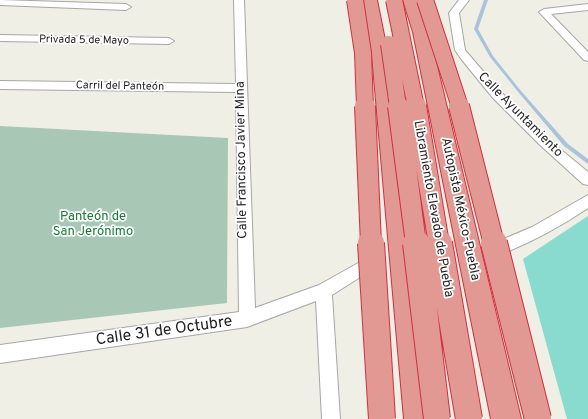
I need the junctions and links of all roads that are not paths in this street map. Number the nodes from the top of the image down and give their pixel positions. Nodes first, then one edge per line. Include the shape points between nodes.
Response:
1 (239, 0) edge
2 (356, 0) edge
3 (370, 0) edge
4 (380, 0) edge
5 (394, 0) edge
6 (410, 0) edge
7 (425, 0) edge
8 (464, 0) edge
9 (0, 2) edge
10 (588, 6) edge
11 (126, 7) dead end
12 (0, 38) edge
13 (168, 41) dead end
14 (588, 58) edge
15 (0, 85) edge
16 (240, 88) junction
17 (588, 180) edge
18 (588, 201) edge
19 (504, 246) dead end
20 (360, 269) tunnel mouth
21 (324, 291) junction
22 (247, 319) junction
23 (0, 354) edge
24 (331, 419) edge
25 (382, 419) edge
26 (419, 419) edge
27 (437, 419) edge
28 (469, 419) edge
29 (506, 419) edge
30 (538, 419) edge

1 - 16 street, Calle Francisco Javier Mina
2 - 25 highway, bridge via 363,53 370,233
3 - 26 highway via 380,55
4 - 27 highway, Libramiento Elevado de Puebla, bridge via 406,162
5 - 28 highway, Libramiento Elevado de Puebla, bridge via 415,101
6 - 29 highway, Autopista México-Puebla via 421,32
7 - 30 highway, bridge via 464,123
8 - 17 street, Calle Ayuntamiento via 454,13 460,50 497,95 544,142
9 - 11 street
10 - 14 street via 544,12
12 - 13 street, Privada 5 de Mayo
15 - 16 street, Carril del Panteón
16 - 22 street, Calle Francisco Javier Mina
18 - 19 street via 536,232
20 - 21 street, Calle 31 de Octubre
21 - 22 street, Calle 31 de Octubre
21 - 24 street
22 - 23 street, Calle 31 de Octubre

